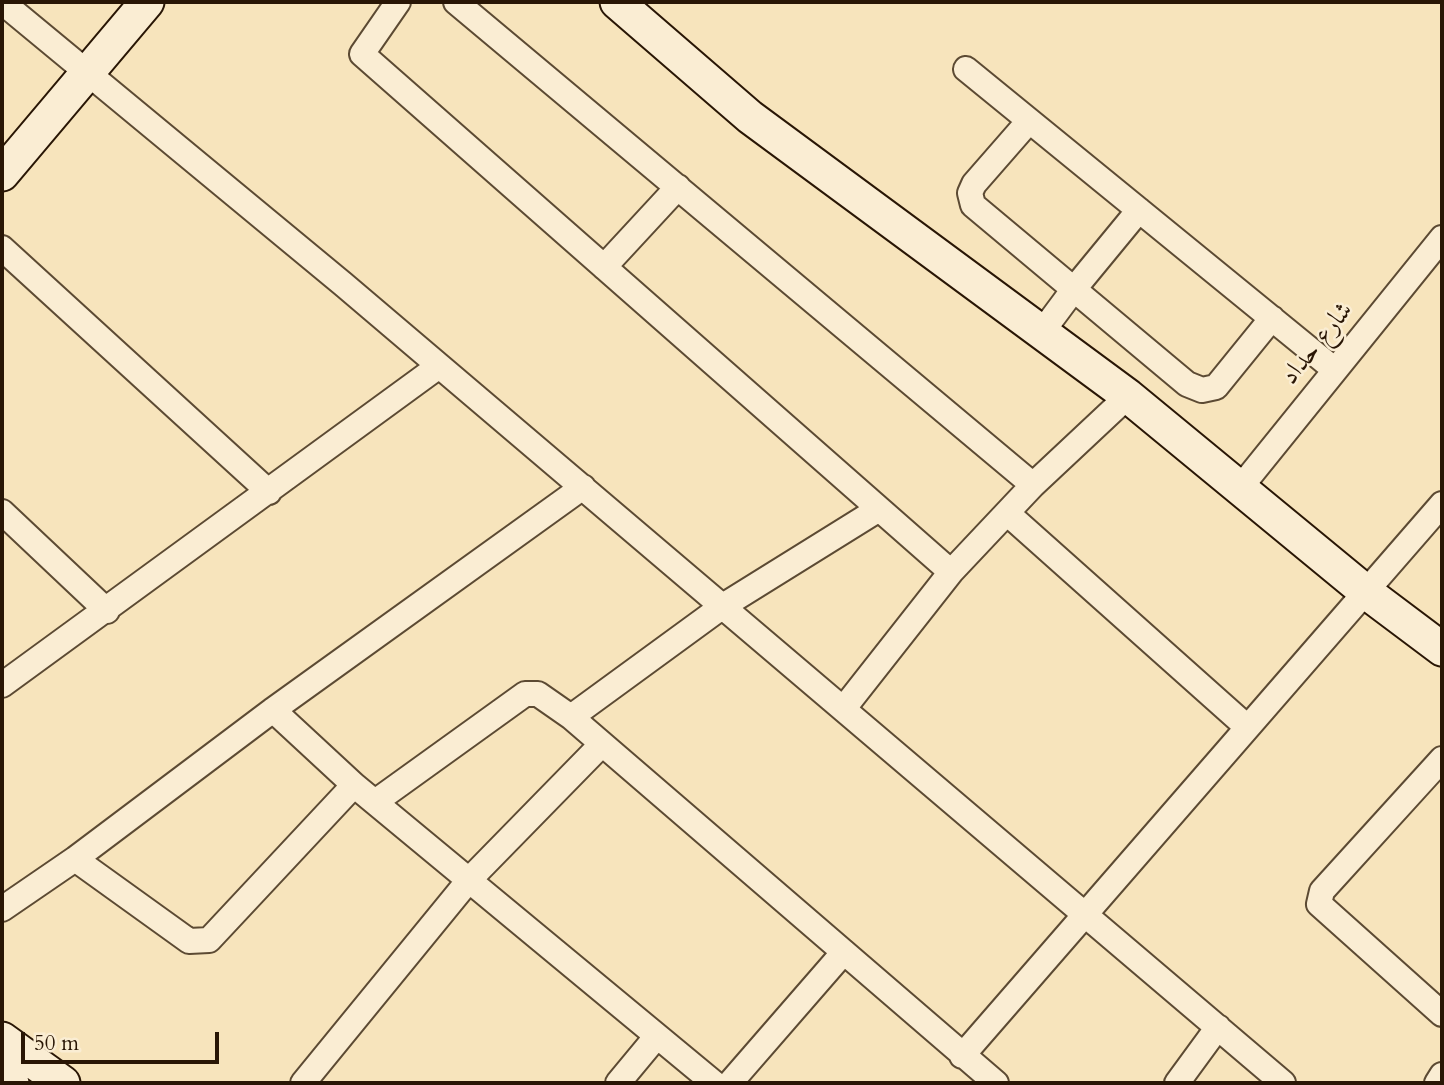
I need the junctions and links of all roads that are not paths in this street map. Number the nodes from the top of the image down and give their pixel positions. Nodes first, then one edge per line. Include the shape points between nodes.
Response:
1 (2, 2) edge
2 (147, 2) edge
3 (398, 2) edge
4 (456, 2) edge
5 (617, 2) edge
6 (966, 69) dead end
7 (87, 75) junction
8 (1029, 121) junction
9 (2, 174) edge
10 (678, 187) junction
11 (1139, 210) junction
12 (1442, 238) edge
13 (2, 248) edge
14 (604, 267) junction
15 (1074, 289) junction
16 (1272, 318) junction
17 (1042, 332) junction
18 (439, 366) junction
19 (1335, 370) junction
20 (1128, 396) junction
21 (1033, 485) junction
22 (583, 487) junction
23 (1240, 488) junction
24 (269, 492) junction
25 (1442, 504) edge
26 (879, 509) junction
27 (2, 512) edge
28 (1007, 513) junction
29 (951, 572) junction
30 (1366, 592) junction
31 (723, 606) junction
32 (107, 611) junction
33 (1442, 649) edge
34 (2, 685) edge
35 (844, 708) junction
36 (273, 710) junction
37 (570, 717) junction
38 (1247, 727) junction
39 (602, 744) junction
40 (1442, 759) edge
41 (354, 785) junction
42 (375, 802) junction
43 (75, 859) junction
44 (469, 880) junction
45 (2, 909) edge
46 (1085, 913) junction
47 (843, 953) junction
48 (1442, 1014) edge
49 (1219, 1027) junction
50 (657, 1036) junction
51 (2, 1038) edge
52 (962, 1056) junction
53 (1442, 1075) edge
54 (2, 1076) edge
55 (12, 1083) edge
56 (63, 1083) edge
57 (303, 1083) edge
58 (618, 1083) edge
59 (714, 1083) edge
60 (730, 1083) edge
61 (996, 1083) edge
62 (1177, 1083) edge
63 (1283, 1083) edge
64 (1437, 1083) edge

1 - 7 street
2 - 7 street
3 - 14 street via 362,54
4 - 10 street
5 - 17 street via 750,117
6 - 8 street
7 - 9 street
7 - 18 street
8 - 11 street
8 - 15 street via 974,184 972,205
10 - 14 street
10 - 21 street
11 - 15 street
11 - 16 street
12 - 19 street, شارع حداد
13 - 24 street
14 - 26 street
15 - 16 street via 1187,384 1202,390 1216,387
15 - 17 street
16 - 19 street
17 - 20 street
18 - 22 street
18 - 24 street
19 - 23 street, شارع حداد
20 - 21 street
20 - 23 street
21 - 28 street
22 - 31 street
22 - 36 street
23 - 30 street
24 - 32 street
25 - 30 street
26 - 29 street
26 - 31 street
27 - 32 street
28 - 29 street
28 - 38 street
29 - 35 street
30 - 33 street
30 - 38 street
31 - 35 street
31 - 37 street
32 - 34 street
35 - 46 street
36 - 41 street
36 - 43 street
37 - 39 street
37 - 42 street via 538,694 525,694
38 - 46 street
39 - 44 street
39 - 47 street
40 - 48 street via 1322,891 1319,904
41 - 42 street
41 - 43 street via 209,940 189,941
42 - 44 street
43 - 45 street
44 - 50 street
44 - 57 street
46 - 49 street
46 - 52 street
47 - 52 street
47 - 60 street
49 - 62 street
49 - 63 street
50 - 58 street
50 - 59 street
51 - 56 street
52 - 61 street
53 - 64 street
54 - 55 street

